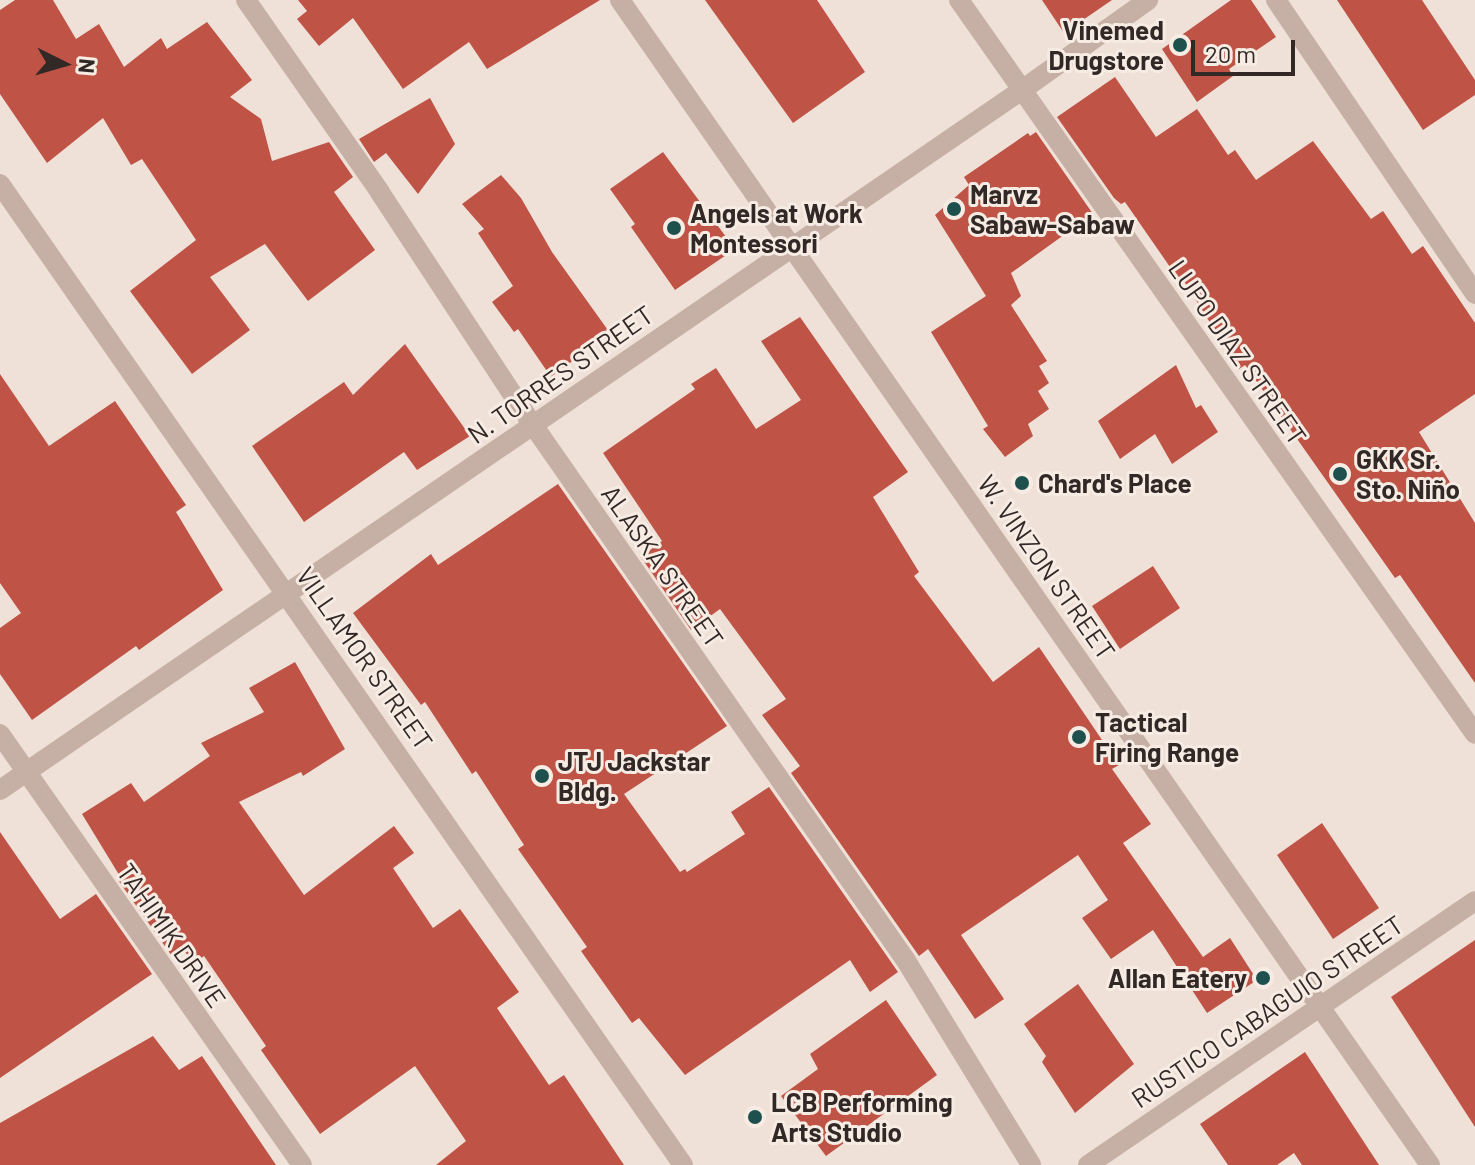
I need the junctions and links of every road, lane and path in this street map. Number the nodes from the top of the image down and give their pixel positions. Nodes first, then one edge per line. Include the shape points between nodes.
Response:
1 (246, 0) edge
2 (620, 0) edge
3 (959, 0) edge
4 (1148, 0) edge
5 (1276, 0) edge
6 (1022, 90) junction
7 (0, 184) edge
8 (790, 246) junction
9 (1475, 294) edge
10 (533, 425) junction
11 (288, 593) junction
12 (0, 734) edge
13 (1475, 734) edge
14 (26, 772) junction
15 (0, 790) edge
16 (1475, 901) edge
17 (1320, 1006) junction
18 (302, 1165) edge
19 (683, 1165) edge
20 (1031, 1165) edge
21 (1088, 1165) edge
22 (1430, 1165) edge

1 - 10 street, ALASKA STREET
2 - 8 street, W. VINZON STREET
3 - 6 street, LUPO DIAZ STREET
4 - 6 street, N. TORRES STREET
5 - 9 street
6 - 8 street, N. TORRES STREET
6 - 13 street, LUPO DIAZ STREET
7 - 11 street, VILLAMOR STREET
8 - 10 street, N. TORRES STREET
8 - 17 street, W. VINZON STREET
10 - 11 street, N. TORRES STREET
10 - 20 street, ALASKA STREET via 905,959
11 - 14 street, N. TORRES STREET
11 - 19 street, VILLAMOR STREET
12 - 14 street, TAHIMIK DRIVE
14 - 15 street, N. TORRES STREET
14 - 18 street, TAHIMIK DRIVE
16 - 17 street, RUSTICO CABAGUIO STREET
17 - 21 street, RUSTICO CABAGUIO STREET
17 - 22 street, W. VINZON STREET

